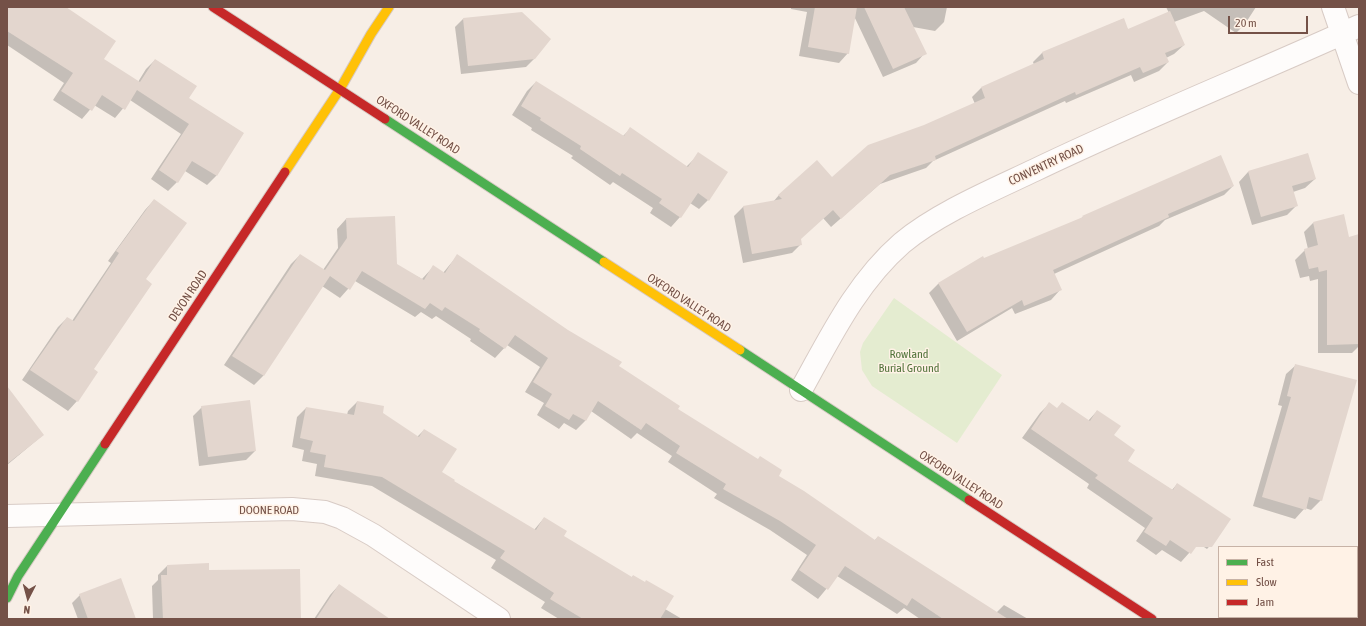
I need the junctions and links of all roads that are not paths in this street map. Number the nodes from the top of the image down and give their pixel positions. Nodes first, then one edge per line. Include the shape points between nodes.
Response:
1 (213, 7) edge
2 (389, 7) edge
3 (1333, 7) edge
4 (1351, 30) edge
5 (1359, 83) edge
6 (340, 89) junction
7 (801, 390) junction
8 (60, 514) junction
9 (7, 516) edge
10 (7, 598) edge
11 (499, 619) edge
12 (1152, 619) edge

1 - 6 main road, OXFORD VALLEY ROAD
2 - 6 main road, DEVON ROAD
3 - 4 street
4 - 5 street
4 - 7 street, CONVENTRY ROAD via 1063,156 969,202 921,230 877,268 846,309
6 - 7 main road, OXFORD VALLEY ROAD
6 - 8 main road, DEVON ROAD
7 - 12 main road, OXFORD VALLEY ROAD
8 - 9 street, DOONE ROAD
8 - 10 main road, DEVON ROAD via 18,576
8 - 11 street, DOONE ROAD via 292,509 325,512 373,535

